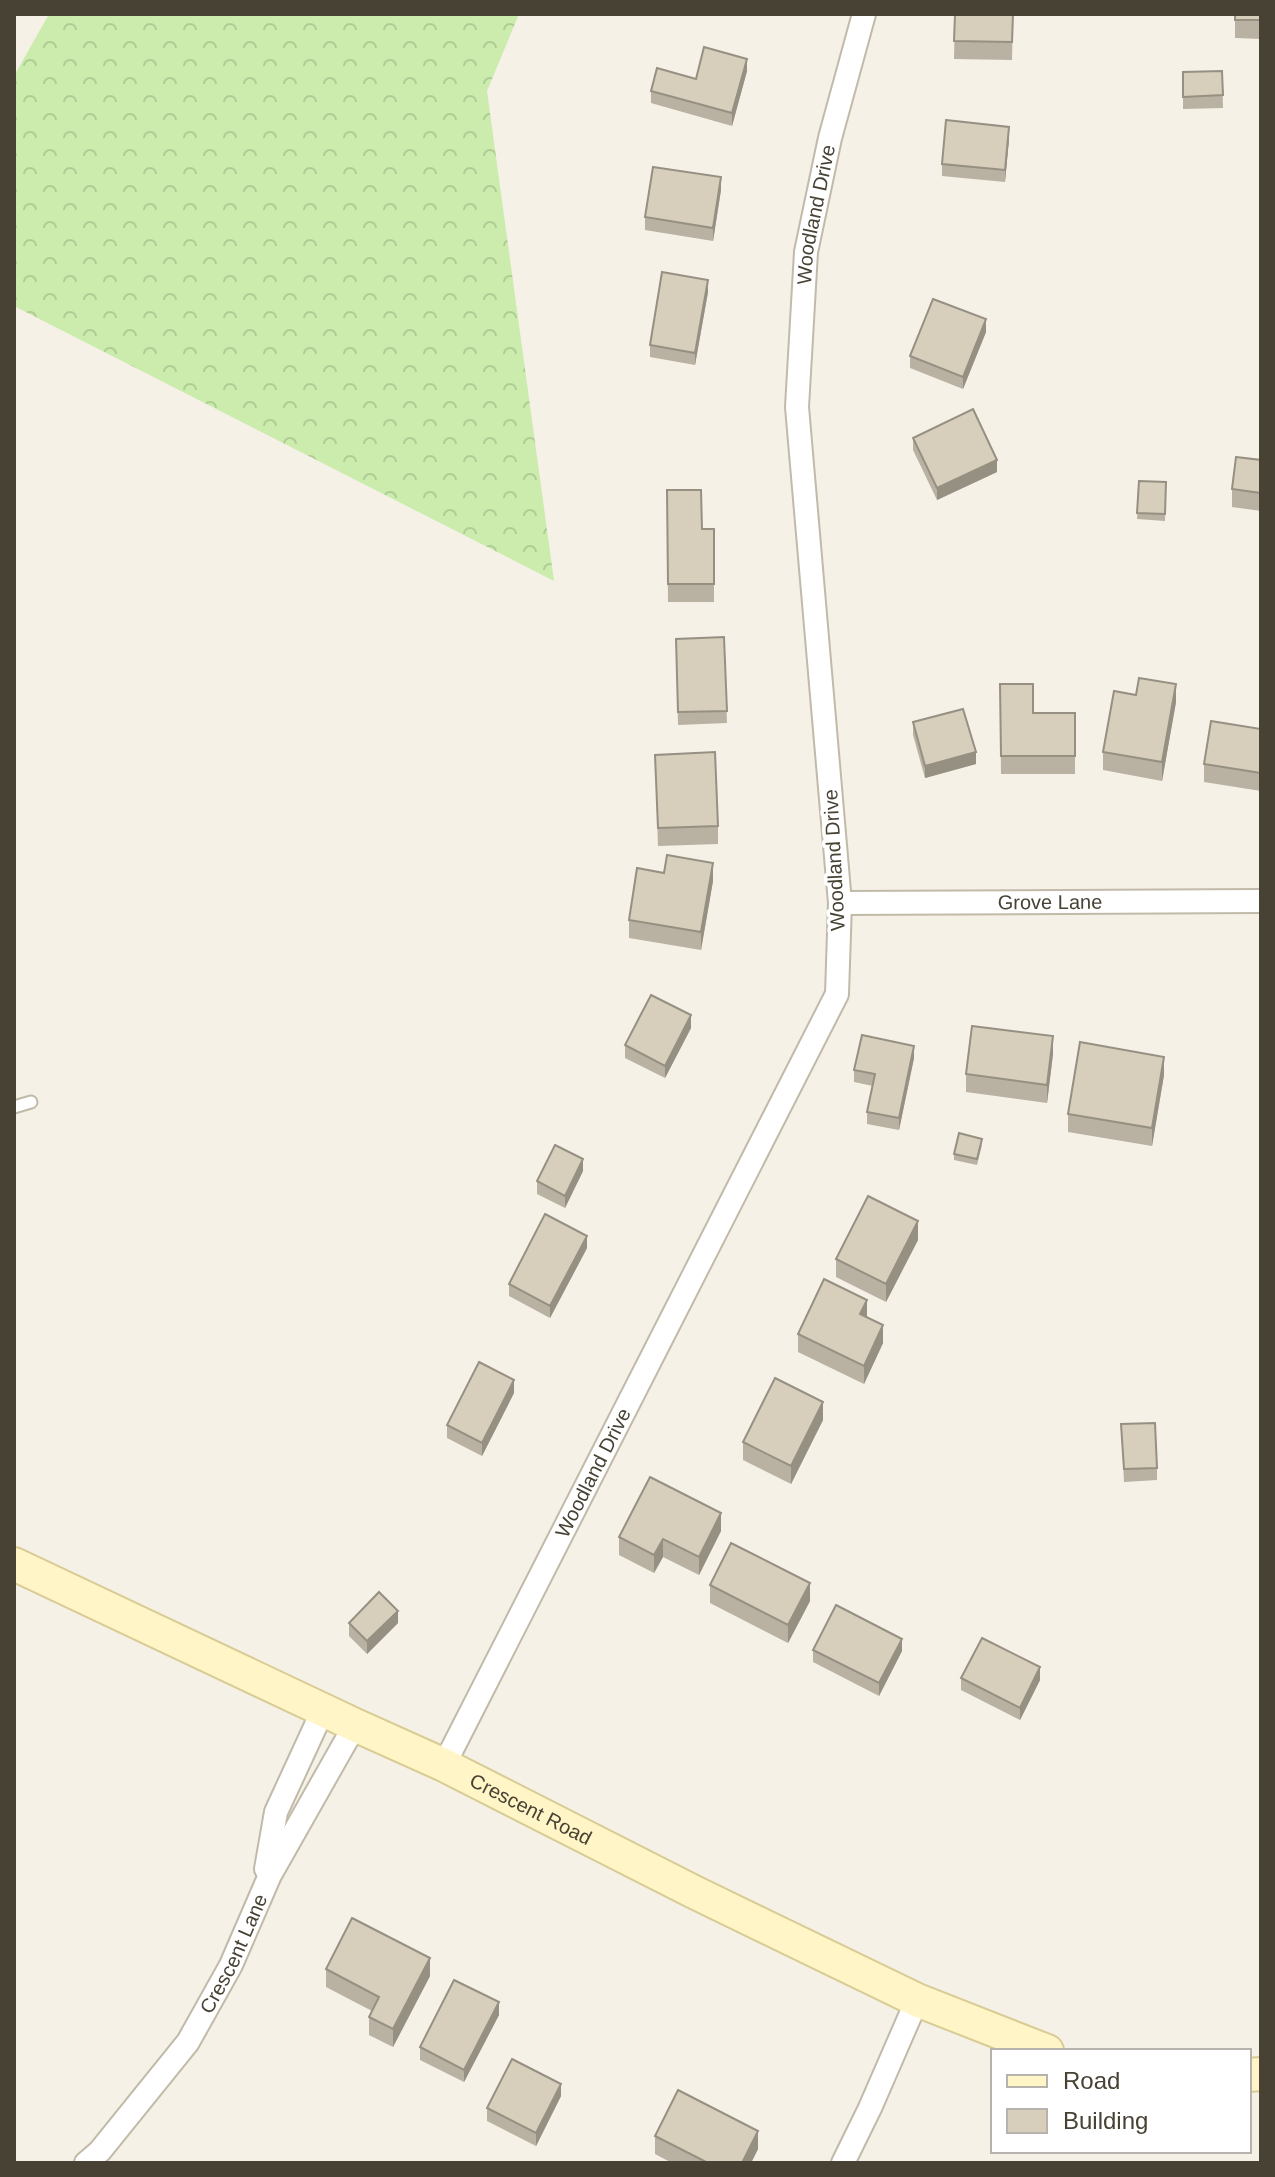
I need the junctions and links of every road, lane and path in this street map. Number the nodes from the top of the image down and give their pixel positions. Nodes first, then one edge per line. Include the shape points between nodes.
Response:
1 (864, 14) edge
2 (1261, 901) edge
3 (840, 903) junction
4 (31, 1102) dead end
5 (14, 1107) edge
6 (16, 1570) edge
7 (323, 1710) junction
8 (355, 1725) junction
9 (444, 1765) junction
10 (262, 1894) junction
11 (917, 2000) junction
12 (1042, 2049) edge
13 (86, 2163) edge
14 (843, 2163) edge

1 - 3 street, Woodland Drive via 806,252 797,407
2 - 3 street, Grove Lane
3 - 9 street, Woodland Drive via 837,994
4 - 5 lane
6 - 7 street, Crescent Road
7 - 8 street, Crescent Road
7 - 10 street via 276,1812
8 - 9 street, Crescent Road
8 - 10 street, Crescent Lane
9 - 11 street, Crescent Road
10 - 13 street, Crescent Lane via 231,1965 188,2042
11 - 12 street, Crescent Road
11 - 14 street

